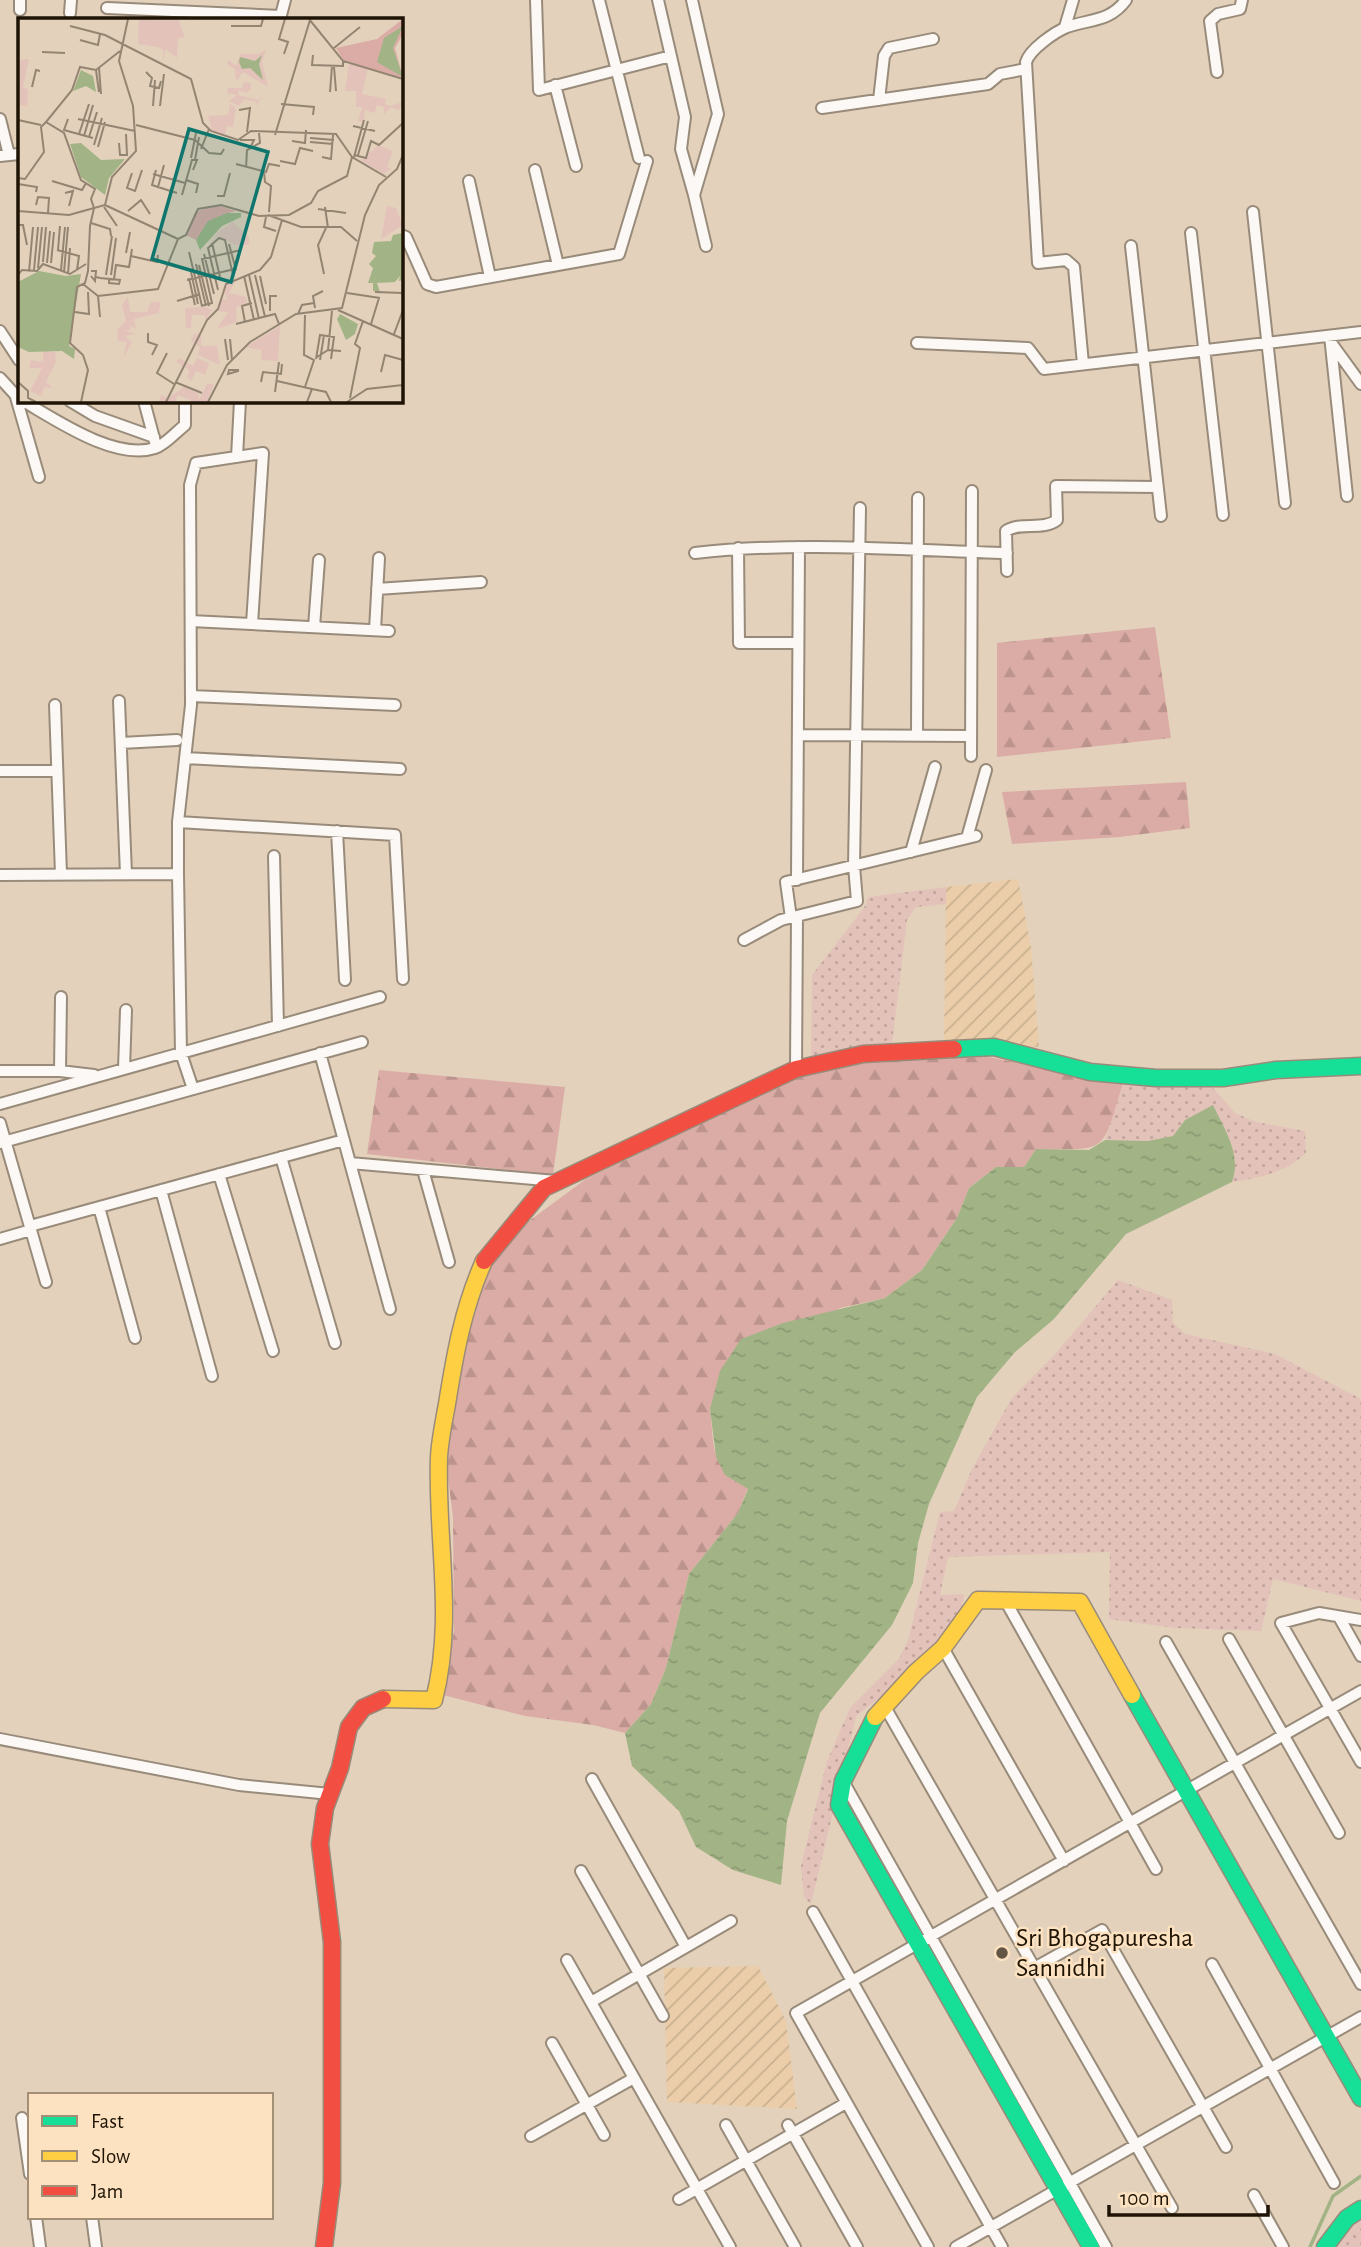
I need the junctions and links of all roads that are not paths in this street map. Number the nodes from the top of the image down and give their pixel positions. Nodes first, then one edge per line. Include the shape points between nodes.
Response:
1 (71, 0) edge
2 (285, 0) edge
3 (536, 0) edge
4 (599, 0) edge
5 (658, 0) edge
6 (692, 0) edge
7 (1073, 0) edge
8 (1126, 0) edge
9 (1242, 0) edge
10 (107, 8) dead end
11 (70, 13) dead end
12 (281, 18) edge
13 (1065, 27) junction
14 (933, 39) dead end
15 (671, 56) junction
16 (1026, 69) junction
17 (617, 70) junction
18 (1217, 72) dead end
19 (555, 85) junction
20 (879, 100) junction
21 (822, 108) dead end
22 (0, 119) edge
23 (9, 155) edge
24 (576, 166) dead end
25 (535, 170) dead end
26 (468, 181) dead end
27 (694, 195) junction
28 (1253, 212) dead end
29 (1191, 233) dead end
30 (402, 235) edge
31 (706, 246) dead end
32 (1131, 246) dead end
33 (558, 265) junction
34 (490, 277) junction
35 (0, 331) edge
36 (1361, 332) edge
37 (1331, 339) junction
38 (917, 343) dead end
39 (1268, 343) junction
40 (1204, 350) junction
41 (1143, 357) junction
42 (18, 358) edge
43 (1083, 364) junction
44 (0, 378) edge
45 (1361, 384) edge
46 (18, 398) edge
47 (20, 402) edge
48 (24, 402) edge
49 (72, 402) edge
50 (90, 402) edge
51 (144, 402) edge
52 (186, 402) edge
53 (240, 402) edge
54 (95, 416) junction
55 (156, 442) junction
56 (237, 457) junction
57 (39, 477) dead end
58 (1157, 487) junction
59 (972, 491) dead end
60 (1347, 496) dead end
61 (918, 498) dead end
62 (1285, 503) dead end
63 (860, 508) dead end
64 (1223, 515) dead end
65 (1161, 516) dead end
66 (799, 547) junction
67 (738, 548) junction
68 (860, 549) junction
69 (918, 551) junction
70 (972, 552) junction
71 (695, 553) dead end
72 (1007, 553) junction
73 (379, 558) dead end
74 (320, 560) dead end
75 (1007, 571) dead end
76 (481, 582) dead end
77 (377, 589) junction
78 (191, 621) junction
79 (252, 624) junction
80 (314, 627) junction
81 (375, 630) junction
82 (389, 631) dead end
83 (799, 643) junction
84 (191, 696) junction
85 (119, 701) dead end
86 (55, 705) dead end
87 (395, 705) dead end
88 (798, 736) junction
89 (856, 736) junction
90 (917, 736) junction
91 (970, 736) junction
92 (177, 740) dead end
93 (121, 743) junction
94 (971, 756) dead end
95 (185, 758) junction
96 (935, 767) dead end
97 (400, 769) dead end
98 (986, 770) dead end
99 (0, 771) edge
100 (57, 771) junction
101 (178, 822) junction
102 (337, 831) junction
103 (911, 852) junction
104 (274, 856) dead end
105 (854, 866) junction
106 (61, 874) junction
107 (126, 874) junction
108 (178, 874) junction
109 (0, 875) edge
110 (797, 880) junction
111 (794, 917) junction
112 (744, 940) dead end
113 (345, 979) dead end
114 (402, 979) dead end
115 (380, 997) dead end
116 (61, 998) dead end
117 (126, 1010) dead end
118 (278, 1026) junction
119 (362, 1042) dead end
120 (180, 1053) junction
121 (320, 1054) junction
122 (1361, 1066) edge
123 (124, 1069) junction
124 (796, 1069) junction
125 (0, 1071) edge
126 (60, 1071) junction
127 (100, 1076) junction
128 (193, 1089) junction
129 (0, 1104) edge
130 (0, 1123) edge
131 (344, 1140) junction
132 (3, 1143) edge
133 (281, 1157) junction
134 (350, 1163) junction
135 (423, 1170) junction
136 (219, 1174) junction
137 (556, 1181) junction
138 (161, 1190) junction
139 (99, 1207) junction
140 (31, 1228) junction
141 (0, 1239) edge
142 (449, 1262) dead end
143 (47, 1282) dead end
144 (390, 1309) dead end
145 (135, 1338) dead end
146 (335, 1343) dead end
147 (273, 1351) dead end
148 (212, 1376) dead end
149 (1005, 1600) junction
150 (1339, 1617) junction
151 (1361, 1620) edge
152 (1228, 1639) dead end
153 (1166, 1642) dead end
154 (943, 1648) junction
155 (1361, 1656) edge
156 (1361, 1691) edge
157 (885, 1707) junction
158 (1330, 1709) junction
159 (1283, 1735) junction
160 (0, 1739) edge
161 (1361, 1762) edge
162 (1235, 1763) junction
163 (592, 1779) dead end
164 (1187, 1790) junction
165 (330, 1794) junction
166 (1130, 1823) junction
167 (1339, 1833) dead end
168 (1064, 1861) junction
169 (1157, 1869) dead end
170 (581, 1871) dead end
171 (995, 1900) junction
172 (813, 1912) dead end
173 (731, 1922) dead end
174 (924, 1940) junction
175 (687, 1947) junction
176 (567, 1960) dead end
177 (1212, 1964) dead end
178 (1034, 1968) junction
179 (639, 1975) junction
180 (852, 1981) junction
181 (1361, 1984) edge
182 (591, 2002) junction
183 (663, 2016) dead end
184 (1361, 2017) edge
185 (1327, 2036) junction
186 (552, 2043) dead end
187 (1270, 2068) junction
188 (634, 2077) junction
189 (1361, 2098) edge
190 (846, 2103) junction
191 (587, 2104) junction
192 (1203, 2107) junction
193 (22, 2118) dead end
194 (726, 2125) dead end
195 (790, 2129) junction
196 (604, 2135) dead end
197 (531, 2136) dead end
198 (1135, 2146) junction
199 (1226, 2147) dead end
200 (28, 2160) edge
201 (746, 2161) junction
202 (1334, 2183) dead end
203 (1064, 2186) junction
204 (697, 2188) junction
205 (1254, 2195) dead end
206 (679, 2199) dead end
207 (1172, 2208) dead end
208 (1361, 2209) edge
209 (36, 2219) edge
210 (92, 2219) edge
211 (991, 2227) junction
212 (40, 2247) edge
213 (96, 2247) edge
214 (324, 2247) edge
215 (730, 2247) edge
216 (795, 2247) edge
217 (857, 2247) edge
218 (928, 2247) edge
219 (956, 2247) edge
220 (1002, 2247) edge
221 (1091, 2247) edge
222 (1105, 2247) edge
223 (1283, 2247) edge
224 (1325, 2247) edge

1 - 11 street
2 - 12 street
3 - 19 street via 539,90
4 - 17 street
5 - 15 street
6 - 27 street via 718,114
7 - 13 street
8 - 13 street via 1101,20
9 - 18 street via 1240,9 1210,20
10 - 12 street
13 - 16 street via 1028,56
14 - 20 street via 889,48
15 - 17 street
15 - 27 street via 685,117 681,149
16 - 20 street via 1000,74 988,84
16 - 43 street via 1038,263 1066,260 1074,267
17 - 19 street
17 - 33 street via 643,160 618,254
19 - 24 street
20 - 21 street
22 - 23 street
25 - 33 street
26 - 34 street
27 - 31 street
28 - 39 street
29 - 40 street
30 - 34 street via 427,284 436,287
32 - 41 street
33 - 34 street
35 - 42 street
36 - 37 street
37 - 39 street
37 - 45 street
37 - 60 street
38 - 43 street via 1028,348 1044,369
39 - 40 street
39 - 62 street
40 - 41 street
40 - 64 street
41 - 43 street
41 - 58 street
44 - 46 street
47 - 57 street
48 - 55 street via 90,439 138,451
49 - 54 street
50 - 54 street
51 - 55 street
52 - 55 street via 185,425
53 - 56 street
54 - 55 street
56 - 78 street via 196,463 190,485
56 - 79 street via 262,453
58 - 65 street
58 - 72 street via 1056,486 1057,520 1013,526 1006,531
59 - 70 street
61 - 69 street
63 - 68 street
66 - 67 street
66 - 68 street
66 - 83 street
67 - 71 street
67 - 83 street via 739,643
68 - 69 street
68 - 89 street
69 - 70 street
69 - 90 street
70 - 72 street
70 - 91 street
72 - 75 street
73 - 77 street
74 - 80 street
76 - 77 street
77 - 81 street
78 - 79 street
78 - 84 street
79 - 80 street
80 - 81 street
81 - 82 street
83 - 88 street
84 - 87 street
84 - 95 street
85 - 93 street
86 - 100 street
88 - 89 street
88 - 110 street
89 - 90 street
89 - 105 street
90 - 91 street
91 - 94 street
92 - 93 street
93 - 107 street
95 - 97 street
95 - 101 street
96 - 103 street
98 - 103 street via 972,837
99 - 100 street
100 - 106 street
101 - 102 street
101 - 108 street
102 - 113 street
102 - 114 street via 395,835
103 - 105 street
104 - 118 street
105 - 110 street
105 - 111 street via 857,901
106 - 107 street
106 - 109 street
107 - 108 street
108 - 120 street
110 - 111 street via 786,882
111 - 112 street
111 - 124 street
115 - 118 street
116 - 126 street
117 - 123 street
118 - 120 street
119 - 121 street
120 - 123 street
120 - 128 street
121 - 128 street
121 - 131 street
122 - 124 street via 1223,1078 1156,1078 1090,1072 994,1047 863,1054
123 - 127 street
124 - 137 street
125 - 126 street
126 - 127 street
127 - 129 street
128 - 132 street
130 - 132 street
131 - 133 street
131 - 134 street
132 - 140 street
133 - 136 street
133 - 146 street
134 - 135 street
134 - 144 street
135 - 137 street
135 - 142 street
136 - 138 street
136 - 147 street
137 - 165 street via 544,1188 487,1255 467,1297 439,1456 446,1608 434,1700 383,1699 363,1709 349,1727
138 - 139 street
138 - 148 street
139 - 140 street
139 - 145 street
140 - 141 street
140 - 143 street
149 - 154 street via 978,1600
149 - 164 street via 1080,1602
149 - 166 street
150 - 151 street
150 - 155 street
150 - 158 street via 1319,1613 1281,1623
152 - 159 street
153 - 162 street
154 - 157 street
154 - 168 street
156 - 158 street
157 - 171 street
157 - 174 street via 870,1723 843,1782 839,1805
158 - 159 street
158 - 161 street
159 - 162 street
159 - 167 street
160 - 165 street via 239,1785
162 - 164 street
162 - 181 street
163 - 175 street
164 - 166 street
164 - 185 street
165 - 214 street via 320,1844 332,1942 332,2183
166 - 168 street
166 - 169 street
168 - 171 street
170 - 179 street
171 - 174 street
171 - 178 street
172 - 180 street
173 - 175 street
174 - 180 street
174 - 203 street
175 - 179 street
176 - 182 street
177 - 187 street
178 - 192 street via 1102,1930
178 - 198 street
179 - 182 street
179 - 183 street
180 - 190 street via 796,2013
180 - 211 street
182 - 188 street
184 - 185 street
185 - 187 street
185 - 189 street
186 - 191 street
187 - 192 street
187 - 202 street
188 - 191 street
188 - 204 street
190 - 195 street
190 - 218 street
191 - 196 street
191 - 197 street
192 - 198 street
192 - 199 street
193 - 200 street
194 - 201 street
195 - 201 street
195 - 217 street
198 - 203 street
198 - 207 street
201 - 204 street
201 - 216 street
203 - 211 street
203 - 221 street
203 - 222 street
204 - 206 street
204 - 215 street
205 - 223 street
208 - 224 street via 1347,2218
209 - 212 street
210 - 213 street
211 - 219 street
211 - 220 street

